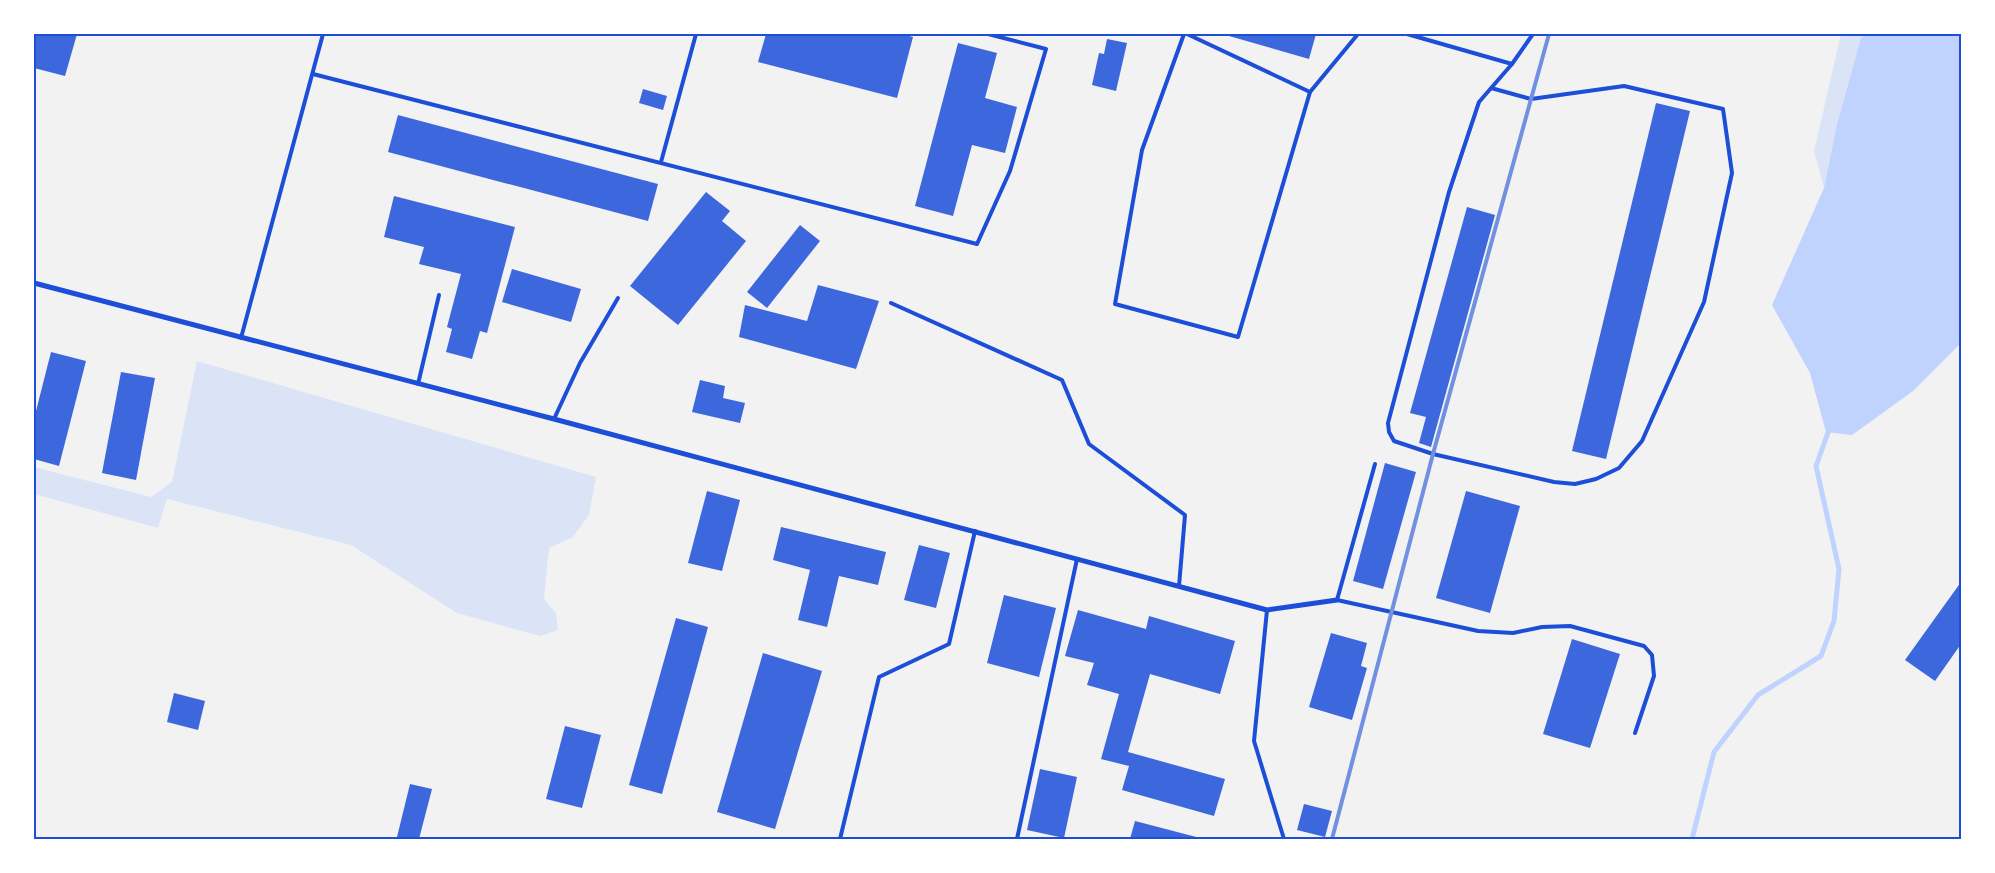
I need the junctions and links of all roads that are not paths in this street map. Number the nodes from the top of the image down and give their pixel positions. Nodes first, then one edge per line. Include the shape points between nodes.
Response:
1 (323, 34) edge
2 (696, 34) edge
3 (988, 34) edge
4 (1186, 34) edge
5 (1358, 34) edge
6 (1407, 34) edge
7 (1533, 34) edge
8 (1512, 64) junction
9 (313, 74) junction
10 (1491, 88) junction
11 (1310, 92) junction
12 (661, 162) junction
13 (34, 283) edge
14 (439, 295) dead end
15 (618, 298) dead end
16 (891, 304) dead end
17 (241, 338) junction
18 (418, 384) junction
19 (554, 419) junction
20 (1375, 464) dead end
21 (975, 531) junction
22 (1077, 559) junction
23 (1178, 586) junction
24 (1338, 600) junction
25 (1267, 610) junction
26 (1635, 733) dead end
27 (840, 839) edge
28 (1017, 839) edge
29 (1284, 839) edge

1 - 9 lane
2 - 12 lane
3 - 12 lane via 1046,49 1010,171 977,244
4 - 11 lane
4 - 11 lane via 1142,150 1115,304 1238,337
5 - 11 lane
6 - 8 lane
7 - 8 lane
8 - 10 lane
9 - 12 lane
9 - 17 lane
10 - 10 lane via 1480,102 1449,192 1388,432 1394,441 1433,454 1554,482 1575,484 1596,479 1619,468 1642,441 1704,302 1732,173 1724,110 1624,86 1531,98
13 - 17 street
14 - 18 lane
15 - 19 lane via 580,363
16 - 23 lane via 1062,380 1089,444 1185,515
17 - 18 street
18 - 19 street
19 - 21 street
20 - 24 lane
21 - 22 street
21 - 27 lane via 950,644 879,677
22 - 23 street
22 - 28 lane
23 - 25 street
24 - 25 street
24 - 26 lane via 1478,632 1513,633 1570,626 1644,646 1652,655 1654,676
25 - 29 lane via 1254,741

